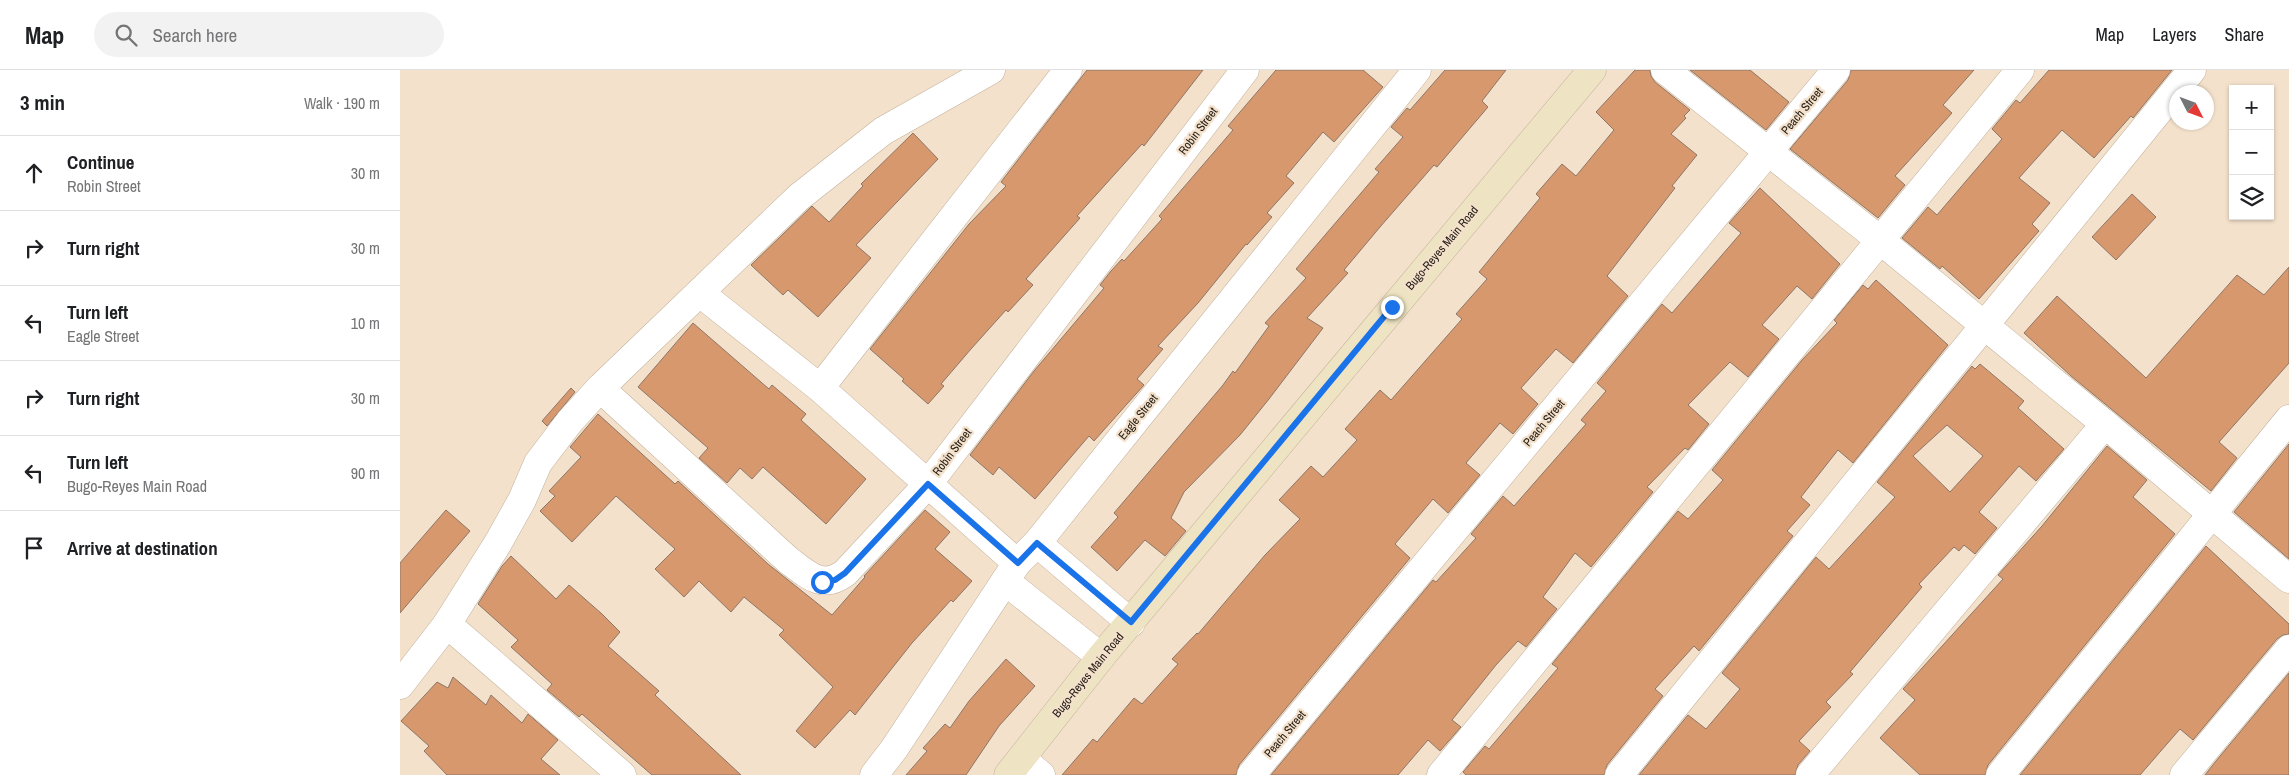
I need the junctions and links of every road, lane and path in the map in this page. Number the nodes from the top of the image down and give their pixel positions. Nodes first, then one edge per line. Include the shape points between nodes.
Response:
1 (991, 70) edge
2 (1068, 70) edge
3 (1245, 70) edge
4 (1417, 70) edge
5 (1592, 70) edge
6 (1665, 70) edge
7 (1836, 70) edge
8 (2020, 70) edge
9 (2192, 70) edge
10 (1768, 153) junction
11 (1880, 240) junction
12 (700, 293) junction
13 (1985, 327) junction
14 (600, 388) junction
15 (820, 388) junction
16 (2289, 418) edge
17 (2106, 424) junction
18 (928, 484) junction
19 (2211, 515) junction
20 (1037, 543) junction
21 (1011, 572) junction
22 (2289, 579) edge
23 (1131, 622) junction
24 (447, 624) junction
25 (2289, 649) edge
26 (1101, 657) junction
27 (400, 686) edge
28 (1024, 770) edge
29 (622, 775) edge
30 (874, 775) edge
31 (1250, 775) edge
32 (1441, 775) edge
33 (1619, 775) edge
34 (1810, 775) edge
35 (2000, 775) edge
36 (2184, 775) edge

1 - 12 street via 876,137 799,197
2 - 15 street
3 - 18 street, Robin Street
4 - 20 street, Eagle Street
5 - 23 street, Bugo-Reyes Main Road
6 - 10 street
7 - 10 street, Peach Street
8 - 11 street
9 - 13 street
10 - 11 street
10 - 31 street, Peach Street
11 - 13 street
11 - 32 street
12 - 14 street
12 - 15 street
13 - 17 street
13 - 33 street
14 - 18 street, Robin Street via 788,560 822,582 835,580 845,573
14 - 24 street via 538,463 498,543
15 - 18 street
16 - 19 street
17 - 19 street
17 - 34 street
18 - 21 street
19 - 22 street
19 - 35 street
20 - 21 street, Eagle Street
20 - 23 street
21 - 26 street
21 - 30 street, Eagle Street
23 - 26 street, Bugo-Reyes Main Road
24 - 27 street
24 - 29 street
25 - 36 street
26 - 28 street, Bugo-Reyes Main Road

